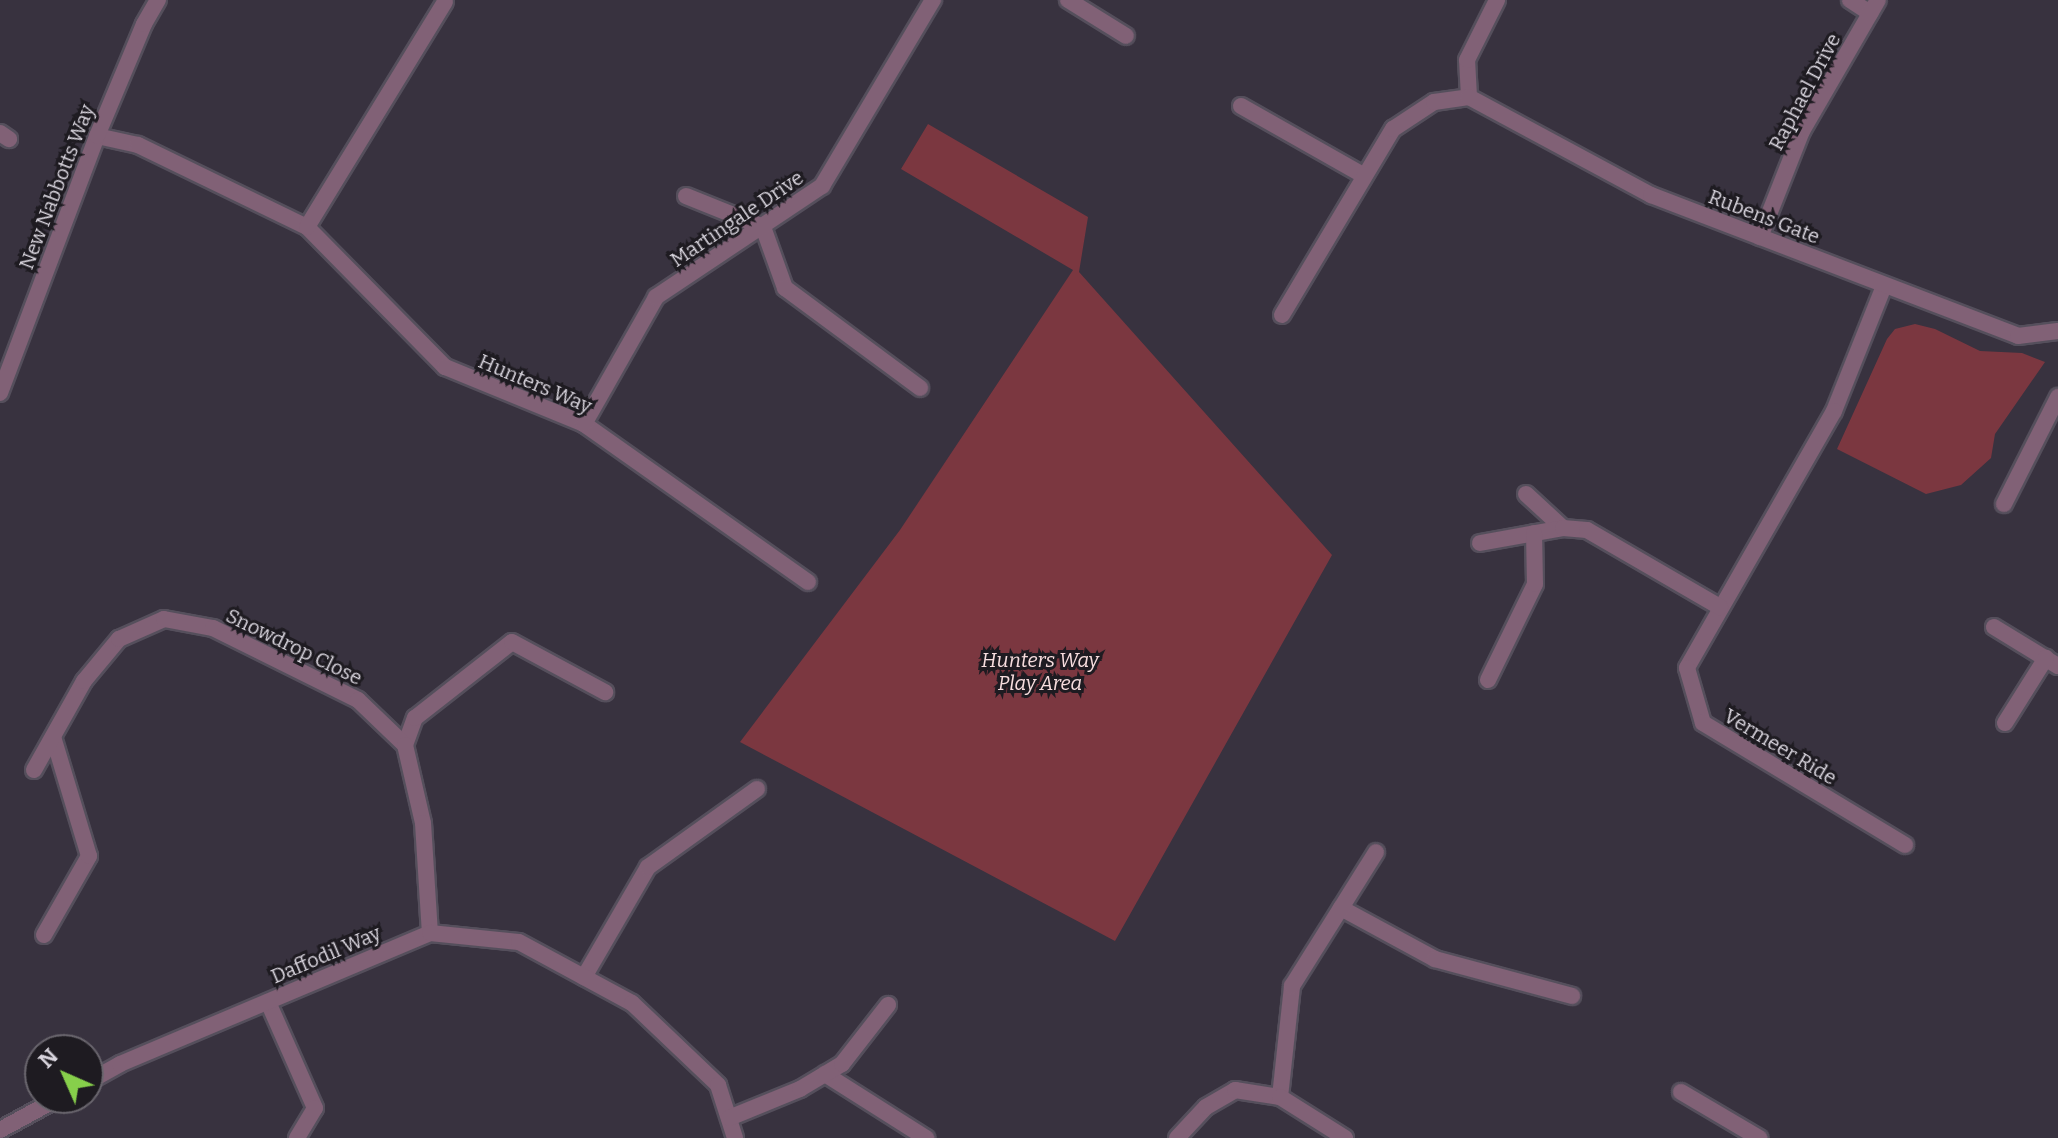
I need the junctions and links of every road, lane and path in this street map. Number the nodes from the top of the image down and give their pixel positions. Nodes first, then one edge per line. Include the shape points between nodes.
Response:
1 (158, 0) edge
2 (933, 0) edge
3 (1068, 0) edge
4 (1497, 0) edge
5 (1850, 0) edge
6 (445, 2) dead end
7 (1874, 6) edge
8 (1126, 36) dead end
9 (1469, 97) junction
10 (1241, 106) dead end
11 (97, 136) junction
12 (1363, 175) junction
13 (686, 196) dead end
14 (307, 227) junction
15 (763, 227) junction
16 (1760, 237) junction
17 (1884, 286) junction
18 (1282, 315) dead end
19 (2058, 331) edge
20 (920, 388) dead end
21 (0, 393) edge
22 (2058, 397) edge
23 (584, 424) junction
24 (1526, 494) dead end
25 (2004, 504) dead end
26 (1563, 528) junction
27 (1534, 533) junction
28 (1480, 543) dead end
29 (808, 582) dead end
30 (1720, 607) junction
31 (1994, 627) dead end
32 (2052, 662) edge
33 (1488, 680) dead end
34 (605, 692) dead end
35 (2005, 723) dead end
36 (53, 737) junction
37 (405, 745) junction
38 (34, 770) dead end
39 (757, 789) dead end
40 (1905, 845) dead end
41 (1376, 852) dead end
42 (1341, 908) junction
43 (430, 933) junction
44 (44, 935) dead end
45 (584, 977) junction
46 (1572, 996) dead end
47 (268, 1002) junction
48 (888, 1005) dead end
49 (104, 1073) edge
50 (825, 1074) junction
51 (1681, 1092) dead end
52 (1280, 1097) junction
53 (30, 1114) edge
54 (729, 1118) junction
55 (0, 1130) edge
56 (1730, 1131) edge
57 (297, 1138) edge
58 (735, 1138) edge
59 (926, 1138) edge
60 (1177, 1138) edge
61 (1345, 1138) edge
62 (1759, 1138) edge

1 - 11 street, New Nabbotts Way
2 - 15 street, Martingale Drive via 822,186
3 - 8 street
4 - 9 street via 1467,60
5 - 7 street, Raphael Drive
6 - 14 street
7 - 16 street, Raphael Drive via 1802,131
9 - 12 street via 1434,102 1393,129
9 - 16 street, Rubens Gate via 1651,195
10 - 12 street
11 - 14 street, Hunters Way via 138,145
11 - 21 street, New Nabbotts Way
12 - 18 street
13 - 15 street
14 - 23 street, Hunters Way via 445,367
15 - 20 street via 785,288
15 - 23 street, Martingale Drive via 656,297
16 - 17 street, Rubens Gate
17 - 19 street, Rubens Gate via 2018,336
17 - 30 street, Vermeer Ride via 1834,411
22 - 25 street
23 - 29 street, Hunters Way
24 - 26 street
26 - 27 street
26 - 30 street via 1587,530
27 - 28 street
27 - 33 street via 1535,584
30 - 40 street, Vermeer Ride via 1687,668 1701,721
31 - 32 street
32 - 35 street
34 - 37 street via 512,642 415,718
36 - 37 street, Snowdrop Close via 84,681 119,639 164,619 213,628 358,700
36 - 38 street, Snowdrop Close
36 - 44 street via 89,856
37 - 43 street via 423,823
39 - 45 street via 648,867
41 - 42 street
42 - 46 street via 1435,959
42 - 52 street via 1292,986
43 - 45 street, Daffodil Way via 519,942
43 - 47 street, Daffodil Way
45 - 54 street, Daffodil Way via 632,1003 718,1085
47 - 49 street, Daffodil Way
47 - 57 street via 315,1108
48 - 50 street via 842,1064
50 - 54 street
50 - 59 street
51 - 56 street
52 - 60 street via 1235,1090 1206,1107
52 - 61 street
53 - 55 street
54 - 58 street, Daffodil Way
56 - 62 street

